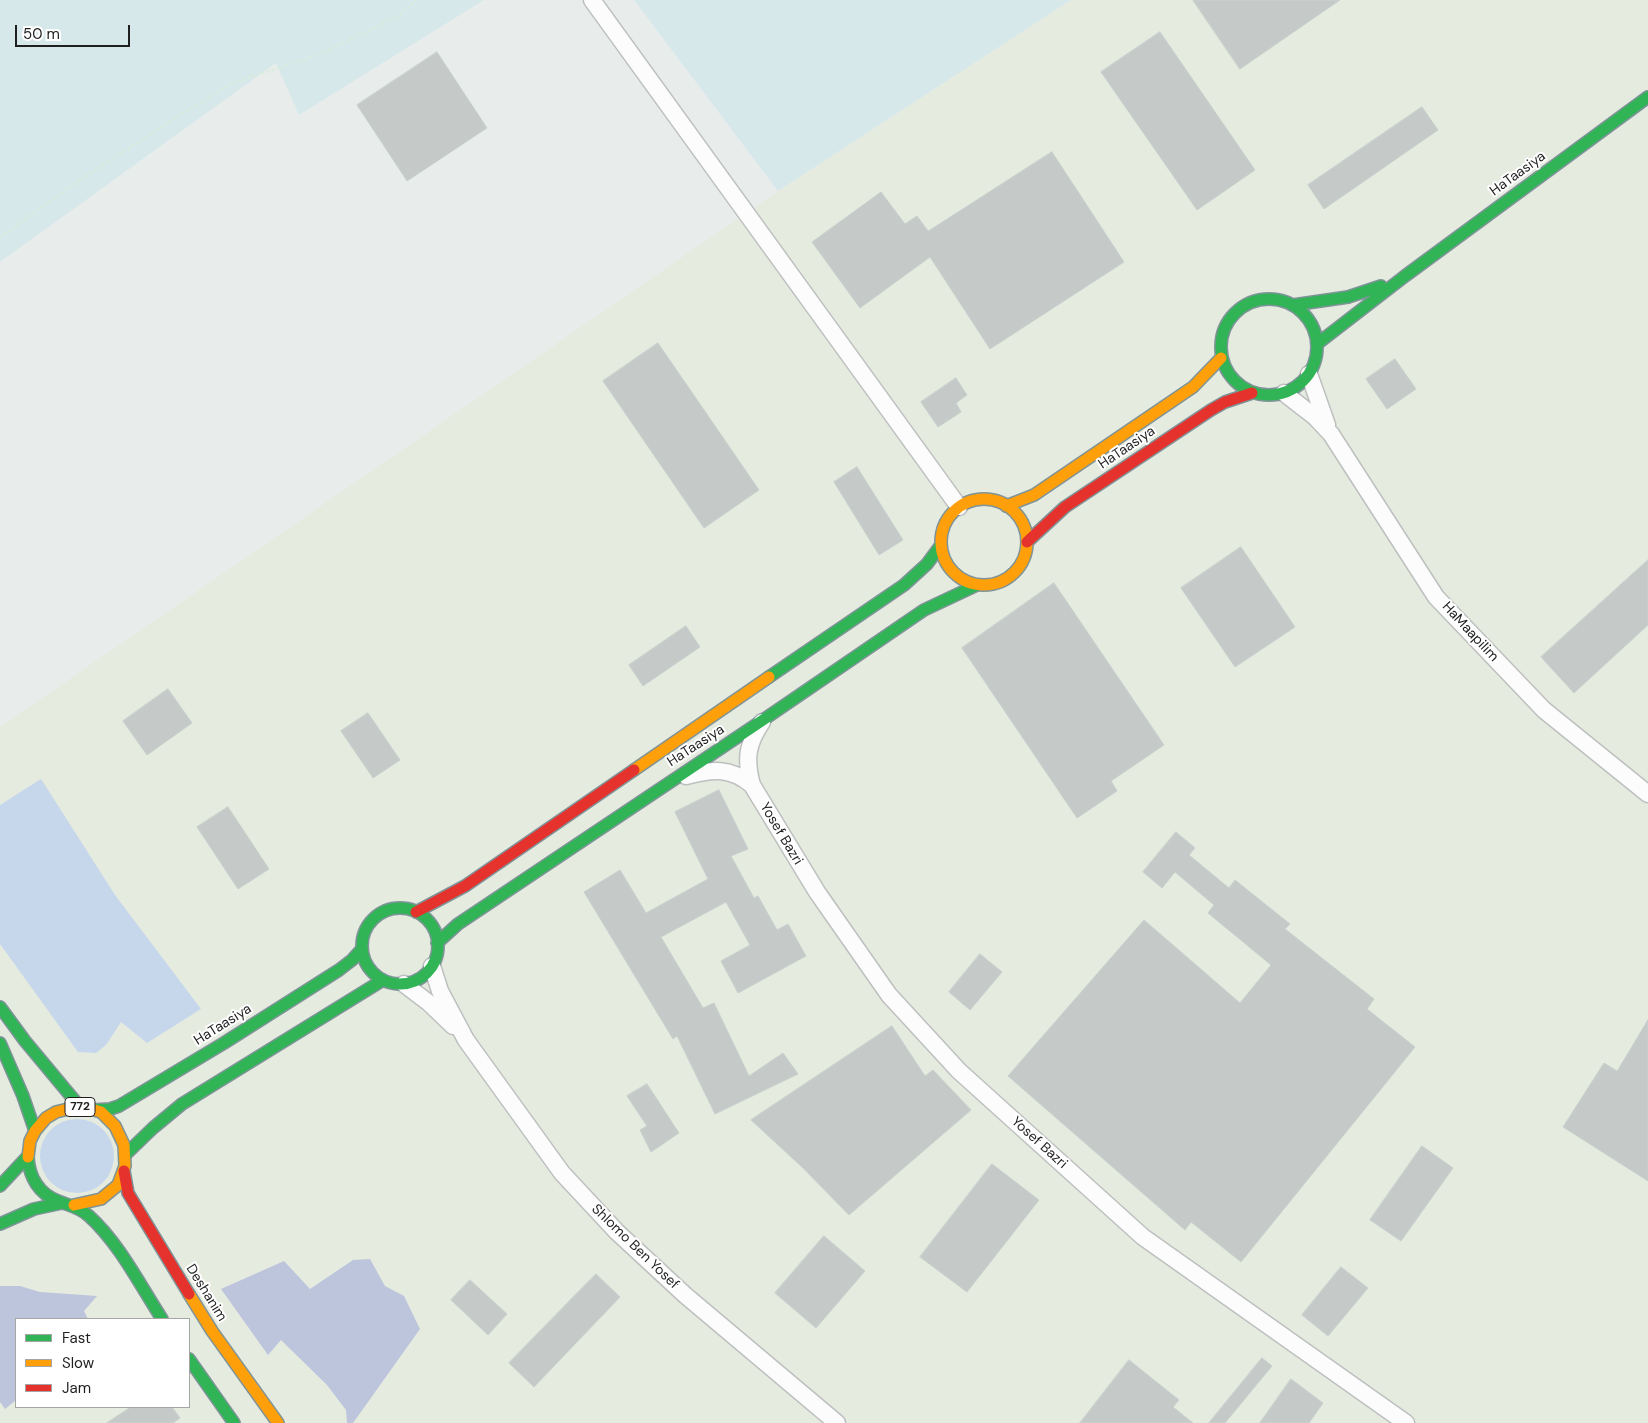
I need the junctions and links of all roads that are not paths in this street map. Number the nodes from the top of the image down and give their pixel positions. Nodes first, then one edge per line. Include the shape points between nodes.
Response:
1 (592, 0) edge
2 (1648, 97) edge
3 (1405, 276) junction
4 (1293, 305) junction
5 (1318, 344) junction
6 (1221, 358) junction
7 (1309, 374) junction
8 (1252, 393) junction
9 (1284, 393) junction
10 (1331, 434) junction
11 (1006, 506) junction
12 (959, 507) junction
13 (1027, 542) junction
14 (940, 545) junction
15 (977, 585) junction
16 (763, 720) junction
17 (670, 781) junction
18 (752, 785) junction
19 (1648, 794) edge
20 (416, 912) junction
21 (437, 943) junction
22 (362, 949) junction
23 (432, 966) junction
24 (383, 980) junction
25 (404, 984) junction
26 (0, 1007) edge
27 (466, 1040) junction
28 (0, 1043) edge
29 (80, 1108) junction
30 (92, 1110) junction
31 (35, 1131) junction
32 (126, 1154) junction
33 (28, 1156) junction
34 (124, 1171) junction
35 (0, 1186) edge
36 (62, 1203) junction
37 (74, 1206) junction
38 (0, 1224) edge
39 (161, 1318) edge
40 (190, 1360) edge
41 (234, 1423) edge
42 (278, 1423) edge
43 (837, 1423) edge
44 (1406, 1423) edge

1 - 12 street
2 - 3 street, HaTaasiya
3 - 4 street, HaTaasiya via 1364,294
3 - 5 street, HaTaasiya
4 - 5 street via 1314,328
4 - 6 street via 1278,299 1262,299 1240,308 1224,326
5 - 7 street via 1316,360
6 - 8 street via 1227,373
6 - 11 street, HaTaasiya via 1193,387 1034,495
7 - 9 street via 1298,386
7 - 10 street, HaMaapilim
8 - 9 street via 1268,396
8 - 13 street, HaTaasiya via 1211,410 1065,507
9 - 10 street, HaMaapilim
10 - 19 street, HaMaapilim via 1436,597 1544,710
11 - 12 street via 982,499
11 - 13 street via 1017,515
12 - 14 street via 945,524
13 - 15 street via 1024,557 1006,579
14 - 15 street via 952,571
14 - 20 street, HaTaasiya via 927,564 904,585 465,886
15 - 16 street, HaTaasiya via 924,610
16 - 17 street, HaTaasiya
16 - 18 street, Yosef Bazri via 748,753
17 - 18 street, Yosef Bazri via 715,770 740,775
17 - 21 street, HaTaasiya via 458,924
18 - 44 street, Yosef Bazri via 816,892 889,995 959,1071 1143,1237
20 - 21 street via 434,930
20 - 22 street via 390,910 378,915 363,936
21 - 23 street
22 - 24 street via 365,962
22 - 30 street, HaTaasiya via 339,970 119,1106
23 - 25 street via 415,981
23 - 27 street, Shlomo Ben Yosef via 440,991
24 - 25 street
24 - 32 street via 182,1104
25 - 27 street, Shlomo Ben Yosef via 446,1018
26 - 29 street, 772
27 - 43 street, Shlomo Ben Yosef via 562,1173 617,1232 685,1295
28 - 31 street
29 - 30 street, 772
29 - 31 street, 772 via 54,1113
30 - 32 street, 772 via 106,1116 116,1127
31 - 33 street, 772
32 - 34 street, 772
33 - 35 street
33 - 36 street, 772 via 30,1172 37,1185
34 - 37 street, 772 via 105,1197 90,1204
34 - 42 street, Deshanim / 772 via 128,1193 148,1228 212,1332
36 - 37 street, 772
36 - 38 street via 34,1209
37 - 39 street, 772 via 98,1225 110,1240
40 - 41 street

